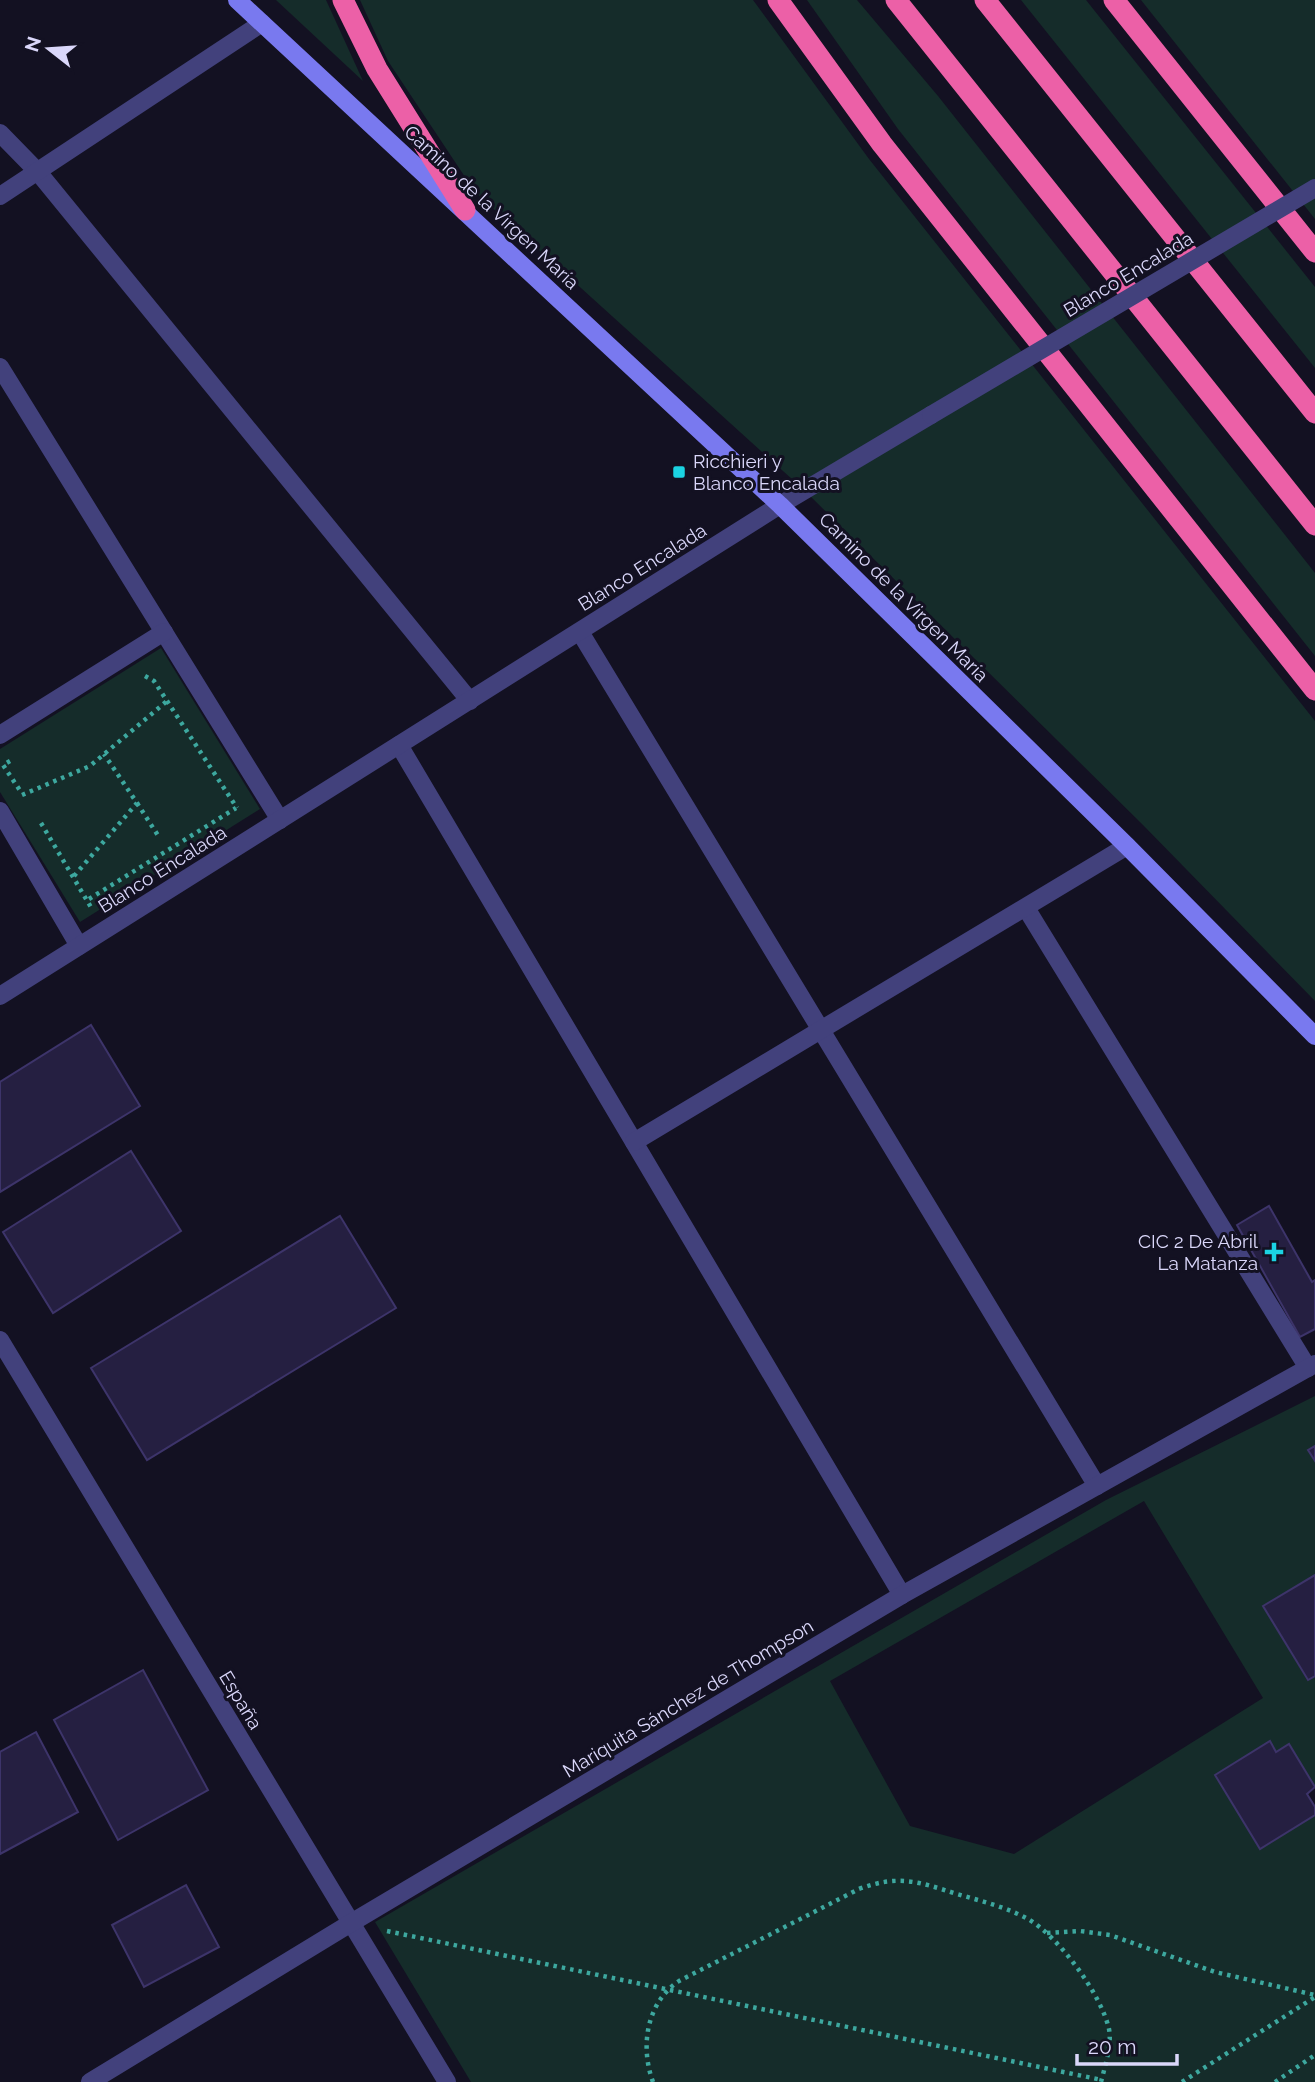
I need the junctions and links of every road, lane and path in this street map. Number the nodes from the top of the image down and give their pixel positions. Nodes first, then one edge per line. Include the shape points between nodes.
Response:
1 (237, 0) edge
2 (343, 0) edge
3 (778, 0) edge
4 (897, 0) edge
5 (985, 0) edge
6 (1114, 0) edge
7 (262, 23) junction
8 (0, 133) edge
9 (38, 172) junction
10 (1315, 188) edge
11 (0, 196) edge
12 (465, 210) junction
13 (1315, 252) edge
14 (0, 367) edge
15 (1315, 413) edge
16 (780, 505) junction
17 (1315, 525) edge
18 (164, 632) junction
19 (580, 632) junction
20 (136, 681) dead end
21 (1315, 690) edge
22 (167, 701) junction
23 (470, 701) junction
24 (0, 735) edge
25 (400, 745) junction
26 (104, 754) junction
27 (15, 758) dead end
28 (263, 792) junction
29 (22, 795) junction
30 (137, 803) junction
31 (30, 806) dead end
32 (237, 808) junction
33 (0, 811) edge
34 (37, 818) dead end
35 (280, 820) junction
36 (159, 837) dead end
37 (1127, 846) junction
38 (74, 876) junction
39 (89, 899) junction
40 (1026, 908) junction
41 (61, 916) junction
42 (102, 932) junction
43 (79, 947) junction
44 (0, 996) edge
45 (821, 1031) junction
46 (1315, 1037) edge
47 (634, 1142) junction
48 (0, 1340) edge
49 (1311, 1366) edge
50 (1097, 1486) junction
51 (902, 1595) junction
52 (351, 1923) junction
53 (1046, 1933) junction
54 (666, 1990) junction
55 (1315, 1996) edge
56 (1315, 2056) edge
57 (1102, 2081) edge
58 (90, 2082) edge
59 (447, 2082) edge
60 (653, 2082) edge
61 (1182, 2082) edge
62 (1275, 2082) edge

1 - 7 street, Camino de la Virgen María
2 - 12 highway via 377,69
3 - 21 highway via 882,144
4 - 17 highway
5 - 15 highway
6 - 13 highway
7 - 9 street
7 - 12 street, Camino de la Virgen María
8 - 9 street
9 - 11 street
9 - 23 street
10 - 16 street, Blanco Encalada, bridge
12 - 16 street, Camino de la Virgen María
14 - 18 street
16 - 19 street, Blanco Encalada
16 - 37 street, Camino de la Virgen María
18 - 24 street
18 - 28 street
19 - 23 street, Blanco Encalada
19 - 45 street
20 - 22 path via 145,676 153,681
22 - 26 path
22 - 32 path
23 - 25 street, Blanco Encalada
25 - 35 street, Blanco Encalada
25 - 47 street
26 - 29 path via 90,765
26 - 30 path
27 - 29 path via 4,765
28 - 32 path
28 - 35 street
29 - 31 path
30 - 36 path
30 - 38 path
32 - 39 path
33 - 41 street
34 - 38 path
35 - 42 street, Blanco Encalada
37 - 40 street
37 - 46 street, Camino de la Virgen María
38 - 39 path
39 - 41 path
39 - 42 path
40 - 45 street
40 - 49 street
41 - 43 street
42 - 43 street, Blanco Encalada
43 - 44 street, Blanco Encalada
45 - 47 street
45 - 50 street
47 - 51 street
48 - 52 street, España
49 - 50 street, Mariquita Sánchez de Thompson
50 - 51 street, Mariquita Sánchez de Thompson
51 - 52 street, Mariquita Sánchez de Thompson
52 - 54 path
52 - 58 street, Mariquita Sánchez de Thompson
52 - 59 street, España
53 - 54 path via 996,1906 928,1885 880,1881
53 - 55 path via 1110,1935 1215,1972
53 - 57 path via 1087,1981 1108,2028
54 - 57 path
54 - 60 path via 646,2039 646,2063
55 - 61 path
56 - 62 path

